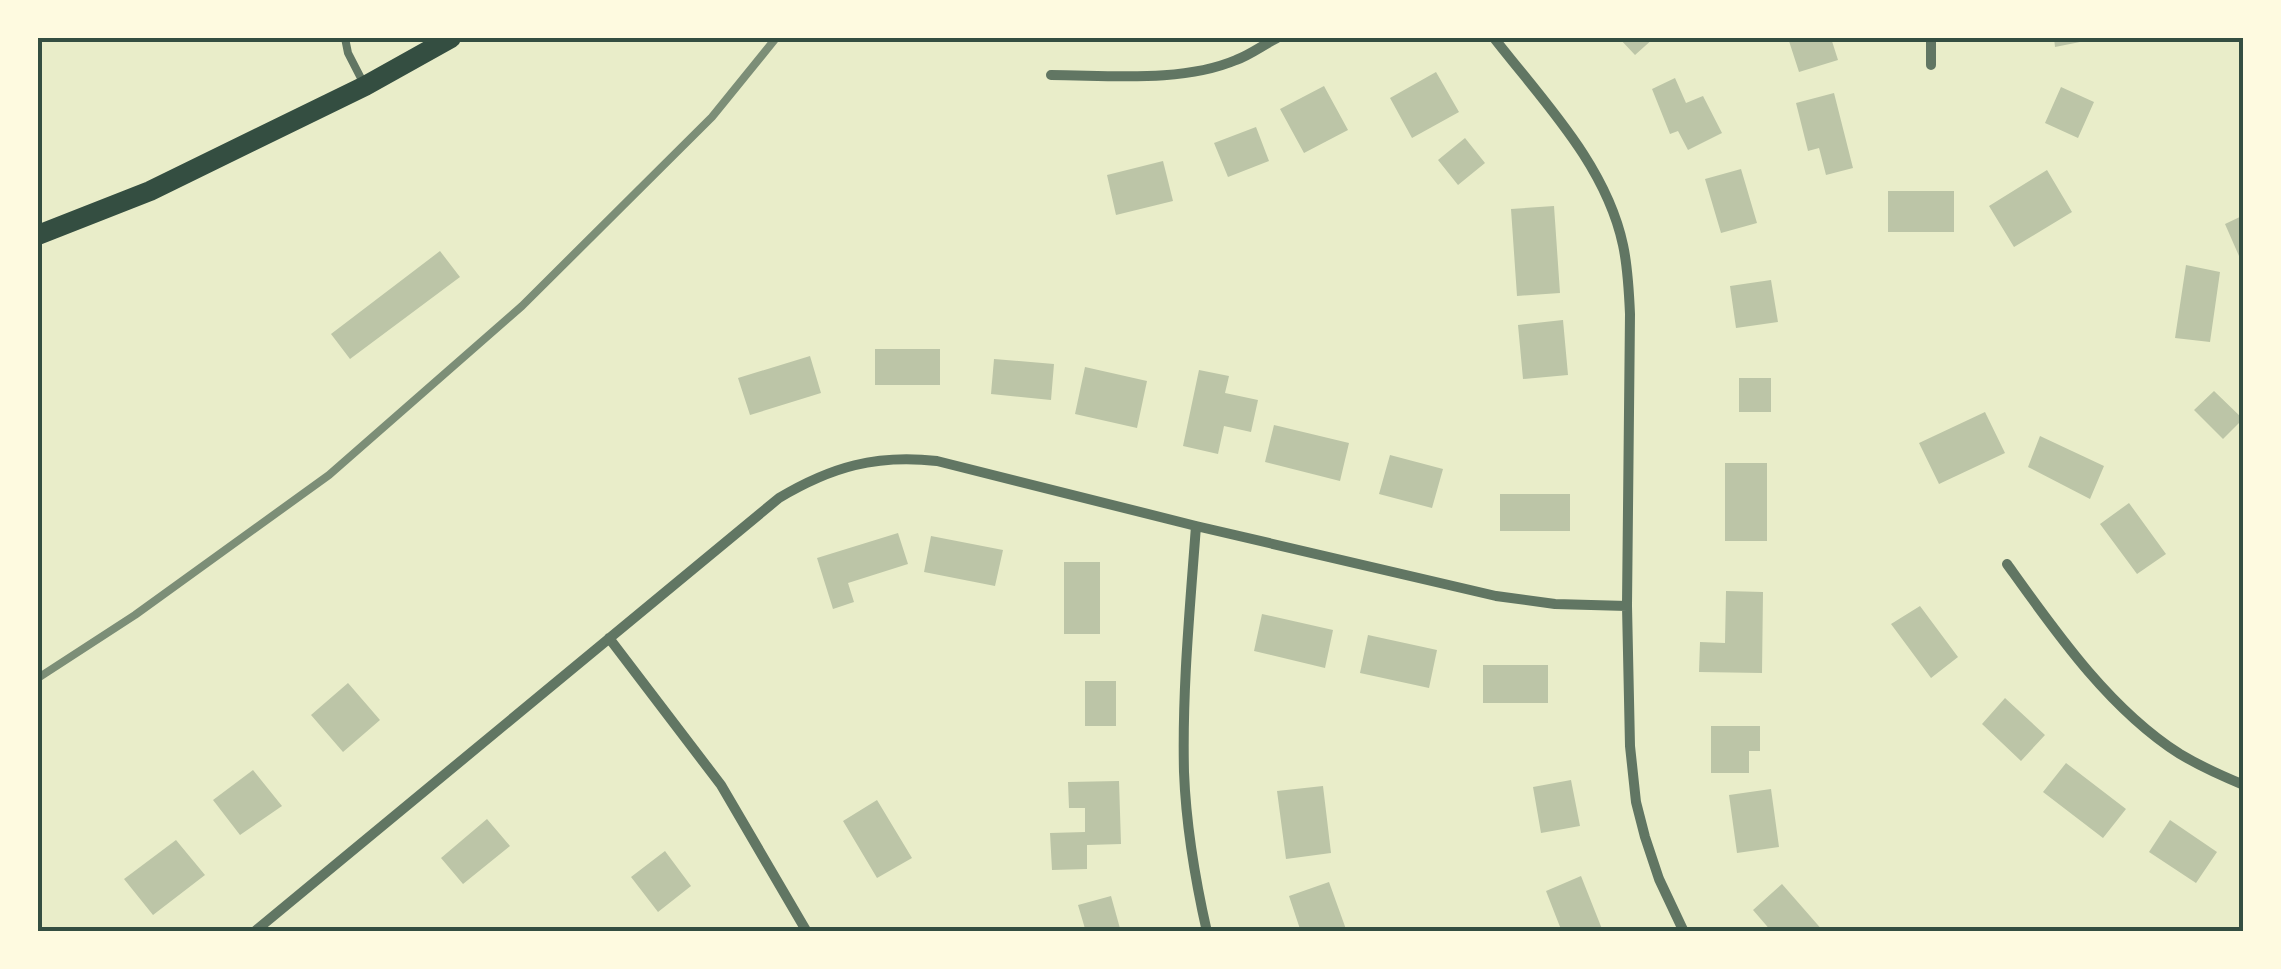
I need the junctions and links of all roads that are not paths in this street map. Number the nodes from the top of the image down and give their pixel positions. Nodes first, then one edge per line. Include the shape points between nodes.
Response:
1 (345, 38) edge
2 (451, 38) edge
3 (1276, 38) edge
4 (1494, 38) edge
5 (1931, 38) edge
6 (1930, 64) dead end
7 (1051, 75) dead end
8 (365, 86) junction
9 (38, 235) edge
10 (1196, 526) junction
11 (2007, 564) dead end
12 (1627, 606) junction
13 (610, 638) junction
14 (2244, 785) edge
15 (254, 932) edge
16 (806, 932) edge
17 (1206, 932) edge
18 (1684, 932) edge

1 - 8 lane
2 - 8 main road
3 - 7 street via 1236,60 1191,72
4 - 12 street via 1589,161 1623,243 1630,314
5 - 6 street
8 - 9 main road via 150,191
10 - 12 street via 1496,596
10 - 13 street via 937,461 872,461 809,480 779,498
10 - 17 street via 1184,774
11 - 14 street via 2121,706 2182,754
12 - 18 street via 1636,802 1659,879
13 - 15 street
13 - 16 street via 721,785

